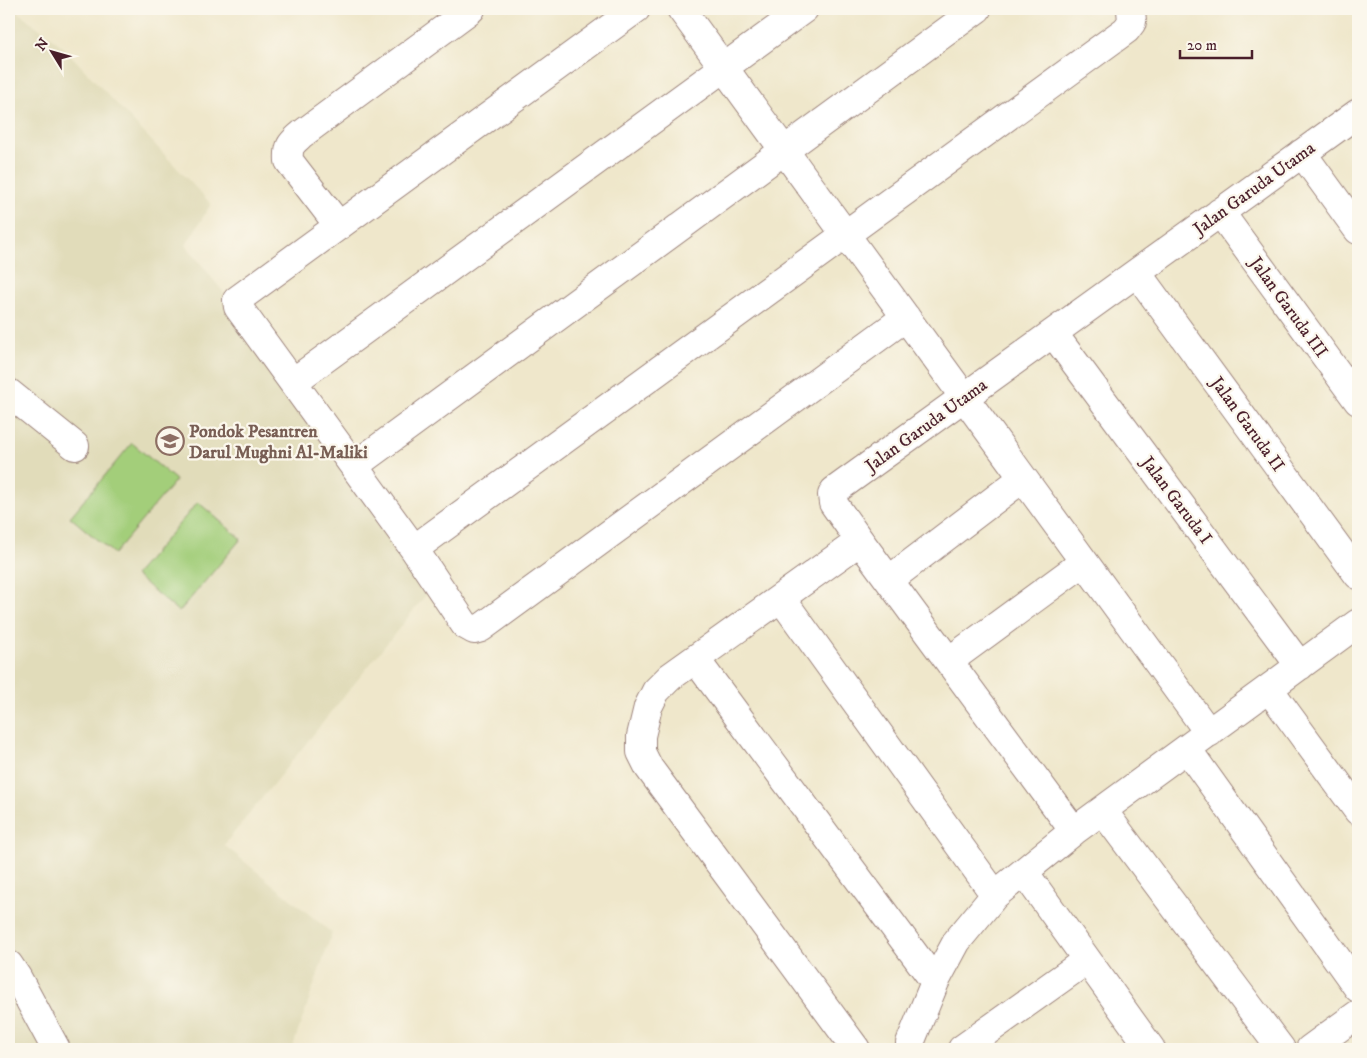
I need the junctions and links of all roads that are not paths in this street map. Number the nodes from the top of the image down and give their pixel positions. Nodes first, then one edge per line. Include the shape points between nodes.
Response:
1 (471, 9) edge
2 (636, 9) edge
3 (681, 9) edge
4 (804, 9) edge
5 (976, 9) edge
6 (1131, 9) edge
7 (724, 67) junction
8 (1358, 113) edge
9 (784, 150) junction
10 (1302, 153) junction
11 (1220, 212) junction
12 (339, 226) junction
13 (1358, 230) edge
14 (846, 234) junction
15 (1137, 273) junction
16 (906, 317) junction
17 (1053, 333) junction
18 (293, 382) junction
19 (9, 393) edge
20 (965, 398) junction
21 (1358, 401) edge
22 (75, 446) dead end
23 (354, 466) junction
24 (1023, 478) junction
25 (860, 541) junction
26 (414, 549) junction
27 (1084, 562) junction
28 (1358, 575) edge
29 (889, 580) junction
30 (781, 598) junction
31 (1356, 630) edge
32 (696, 660) junction
33 (949, 662) junction
34 (1300, 666) junction
35 (1269, 689) junction
36 (1209, 733) junction
37 (1187, 749) junction
38 (1103, 811) junction
39 (1358, 811) edge
40 (1074, 832) junction
41 (1024, 872) junction
42 (996, 895) junction
43 (1087, 960) junction
44 (9, 966) edge
45 (935, 982) junction
46 (1358, 988) edge
47 (1358, 1014) edge
48 (1148, 1048) edge
49 (56, 1049) edge
50 (856, 1049) edge
51 (910, 1049) edge
52 (962, 1049) edge
53 (1282, 1049) edge
54 (1310, 1049) edge

1 - 12 street via 291,144 290,161
2 - 12 street
3 - 7 street
4 - 7 street
5 - 9 street
6 - 14 street via 1132,22 1126,30
7 - 9 street
7 - 18 street
8 - 10 street, Jalan Garuda Utama
9 - 14 street
9 - 23 street
10 - 11 street, Jalan Garuda Utama
10 - 13 street
11 - 15 street, Jalan Garuda Utama
11 - 21 street, Jalan Garuda III
12 - 18 street via 237,300 238,307
14 - 16 street
14 - 26 street
15 - 17 street, Jalan Garuda Utama
15 - 28 street, Jalan Garuda II
16 - 20 street
16 - 26 street via 481,628 474,630 465,625
17 - 20 street, Jalan Garuda Utama
17 - 34 street, Jalan Garuda I
18 - 23 street
19 - 22 street
20 - 24 street
20 - 25 street, Jalan Garuda Utama via 832,495 833,502
23 - 26 street
24 - 27 street
24 - 29 street
25 - 29 street, Jalan Garuda Utama
25 - 30 street
27 - 33 street
27 - 36 street
29 - 33 street, Jalan Garuda Utama
30 - 32 street
30 - 42 street
31 - 34 street
32 - 45 street
32 - 50 street via 656,691 648,707 641,752 649,768
33 - 40 street, Jalan Garuda Utama
34 - 35 street
35 - 36 street
35 - 39 street
36 - 37 street
37 - 38 street
37 - 46 street
38 - 40 street
38 - 53 street
40 - 41 street
41 - 42 street
41 - 43 street
42 - 45 street via 957,941
43 - 48 street
43 - 52 street
44 - 49 street
45 - 51 street
47 - 54 street

